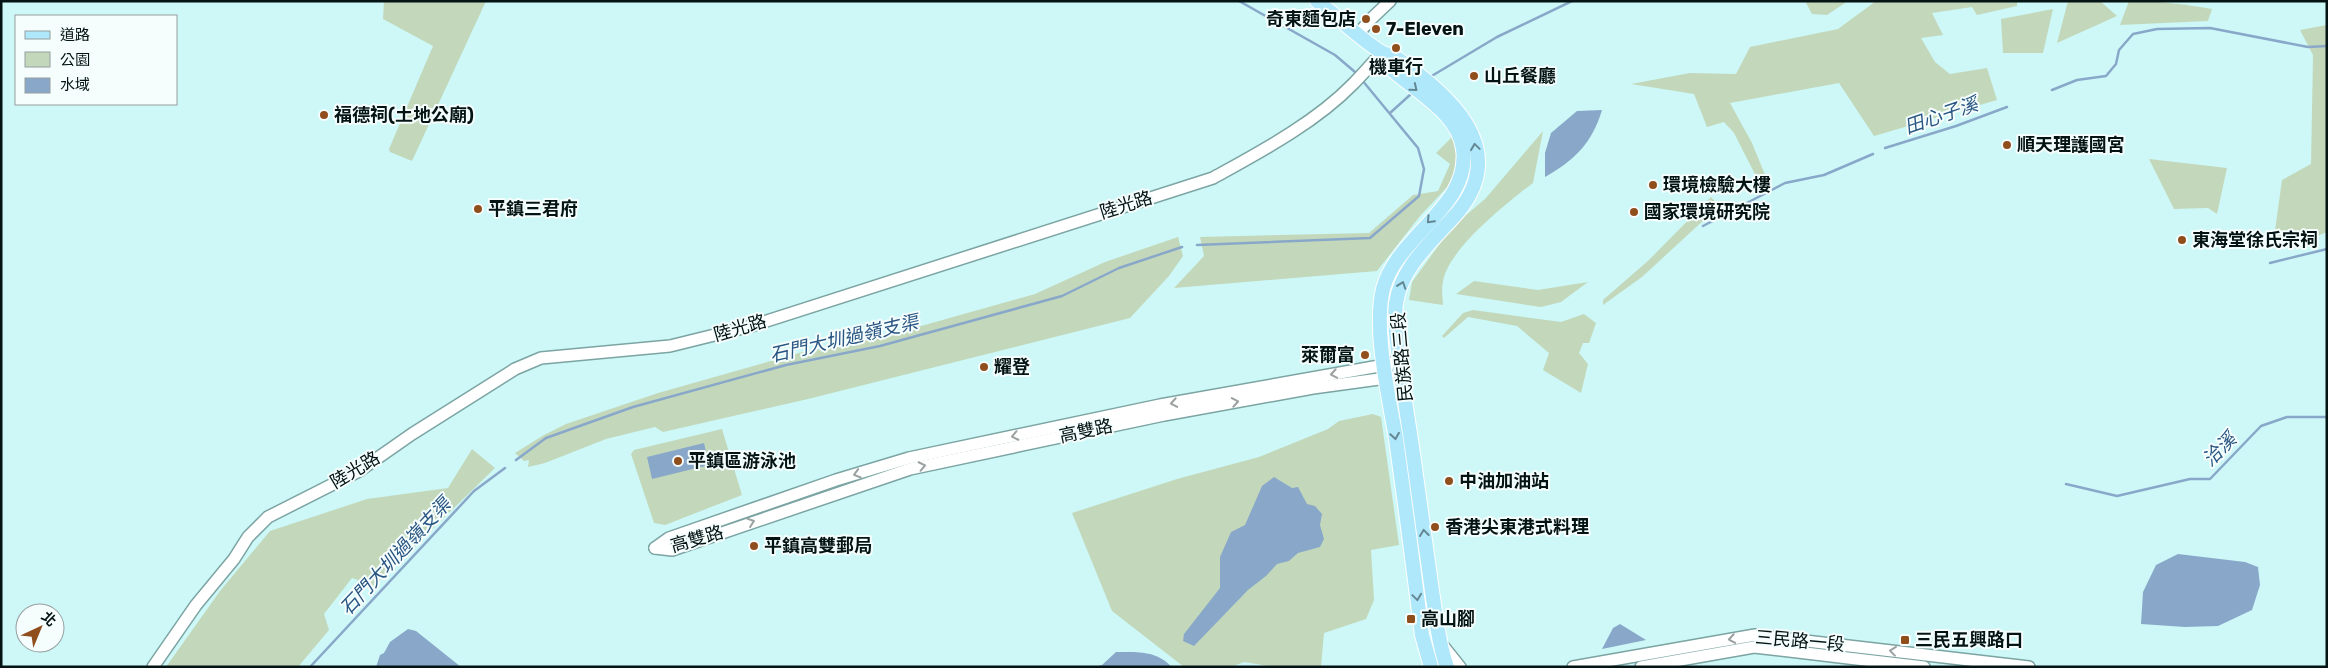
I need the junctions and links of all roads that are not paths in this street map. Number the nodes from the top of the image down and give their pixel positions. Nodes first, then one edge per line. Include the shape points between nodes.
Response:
1 (1317, 1) edge
2 (1390, 1) edge
3 (1358, 33) junction
4 (1382, 53) junction
5 (1399, 361) junction
6 (1385, 371) junction
7 (1401, 376) junction
8 (1439, 637) junction
9 (153, 667) edge
10 (1431, 667) edge
11 (1446, 667) edge
12 (1460, 667) edge
13 (1573, 667) edge
14 (1641, 667) edge
15 (1924, 667) edge
16 (2029, 667) edge

1 - 3 main road, 民族路三段
2 - 3 street
3 - 4 main road, 民族路三段
5 -> 4 main road, 民族路三段 via 1395,318 1400,288 1412,264 1466,200 1477,165 1475,143 1467,123 1453,105 1396,57
4 -> 6 main road, 民族路三段 via 1389,67 1455,126 1464,161 1459,181 1449,200 1407,245 1388,275 1380,316
4 - 9 street, 陸光路 via 1334,101 1278,142 1213,178 751,326 670,346 541,358 515,368 359,470 268,517 248,537
5 - 6 street, 高雙路
5 - 7 main road, 民族路三段
6 -> 6 street, 高雙路 via 1160,405 910,458 669,538 655,548 672,550 910,469
6 - 7 street, 高雙路
6 -> 10 main road, 民族路三段 via 1422,635
8 -> 7 main road, 民族路三段
8 - 11 main road, 民族路三段
8 - 12 street
16 -> 13 street, 三民路一段 via 1755,635
14 - 15 street, 三民路一段 via 1754,647

